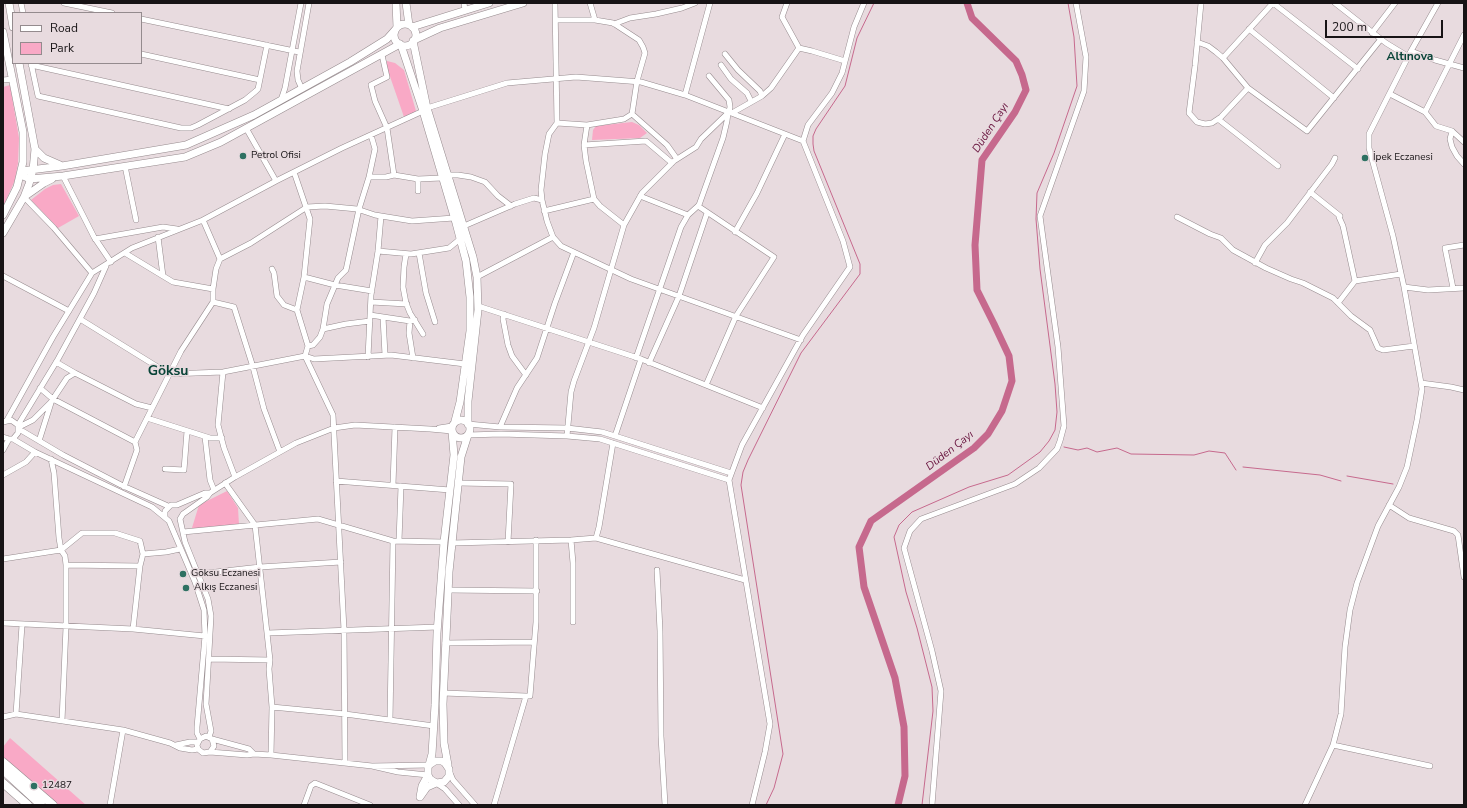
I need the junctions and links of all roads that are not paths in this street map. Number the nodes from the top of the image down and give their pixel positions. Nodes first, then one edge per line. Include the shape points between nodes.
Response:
1 (9, 3) edge
2 (64, 3) edge
3 (301, 3) edge
4 (309, 3) edge
5 (396, 3) edge
6 (406, 3) edge
7 (489, 3) edge
8 (523, 3) edge
9 (555, 3) edge
10 (590, 3) edge
11 (695, 3) edge
12 (710, 3) edge
13 (787, 3) edge
14 (864, 3) edge
15 (1076, 3) edge
16 (1200, 3) edge
17 (1273, 3) edge
18 (1395, 3) edge
19 (1438, 3) edge
20 (1337, 4) edge
21 (465, 7) edge
22 (107, 12) edge
23 (142, 19) edge
24 (556, 20) junction
25 (595, 20) junction
26 (12, 22) edge
27 (614, 24) junction
28 (411, 26) junction
29 (396, 29) junction
30 (1249, 29) junction
31 (3, 32) edge
32 (1372, 33) junction
33 (1464, 35) edge
34 (1380, 39) junction
35 (414, 41) junction
36 (1197, 42) junction
37 (400, 44) junction
38 (267, 45) junction
39 (799, 48) junction
40 (292, 51) junction
41 (1411, 51) junction
42 (300, 52) junction
43 (142, 54) edge
44 (725, 54) dead end
45 (382, 55) junction
46 (1409, 57) junction
47 (1223, 58) junction
48 (845, 61) junction
49 (19, 64) edge
50 (31, 64) edge
51 (1449, 64) junction
52 (721, 65) dead end
53 (1358, 68) junction
54 (1464, 68) edge
55 (709, 76) dead end
56 (557, 78) junction
57 (13, 79) junction
58 (3, 80) edge
59 (260, 80) junction
60 (637, 81) junction
61 (1248, 88) junction
62 (302, 89) junction
63 (1390, 94) junction
64 (685, 95) junction
65 (762, 96) junction
66 (1334, 98) junction
67 (280, 100) junction
68 (751, 101) junction
69 (230, 109) junction
70 (425, 110) junction
71 (1425, 112) junction
72 (729, 113) junction
73 (632, 114) junction
74 (1218, 119) junction
75 (557, 123) junction
76 (587, 125) junction
77 (246, 128) junction
78 (387, 128) junction
79 (1452, 131) junction
80 (785, 134) junction
81 (371, 136) junction
82 (802, 141) junction
83 (1464, 142) edge
84 (584, 146) junction
85 (35, 149) junction
86 (677, 158) junction
87 (1335, 158) dead end
88 (672, 163) junction
89 (1464, 164) edge
90 (62, 166) junction
91 (125, 166) junction
92 (1278, 166) dead end
93 (33, 170) junction
94 (294, 172) junction
95 (22, 173) junction
96 (394, 175) junction
97 (60, 176) junction
98 (369, 177) junction
99 (445, 177) junction
100 (30, 179) junction
101 (418, 179) junction
102 (276, 181) junction
103 (418, 191) dead end
104 (1310, 192) junction
105 (640, 196) junction
106 (24, 197) junction
107 (594, 199) junction
108 (542, 200) junction
109 (511, 206) junction
110 (698, 206) junction
111 (307, 207) junction
112 (359, 209) junction
113 (544, 211) junction
114 (707, 212) junction
115 (3, 215) edge
116 (688, 215) junction
117 (381, 216) junction
118 (1177, 217) dead end
119 (454, 218) junction
120 (136, 220) dead end
121 (203, 220) junction
122 (624, 225) junction
123 (464, 226) junction
124 (180, 229) junction
125 (736, 232) junction
126 (3, 233) edge
127 (158, 237) junction
128 (553, 237) junction
129 (460, 238) junction
130 (96, 239) junction
131 (1464, 245) edge
132 (378, 251) junction
133 (574, 252) junction
134 (125, 253) junction
135 (419, 253) junction
136 (406, 254) junction
137 (220, 259) junction
138 (109, 263) junction
139 (1255, 263) junction
140 (272, 269) dead end
141 (612, 270) junction
142 (92, 273) junction
143 (1401, 274) junction
144 (3, 276) edge
145 (164, 276) junction
146 (304, 277) junction
147 (477, 277) junction
148 (1355, 281) junction
149 (335, 285) junction
150 (1404, 287) junction
151 (1453, 288) junction
152 (1464, 288) edge
153 (213, 290) junction
154 (660, 290) junction
155 (372, 291) junction
156 (679, 296) junction
157 (214, 302) junction
158 (371, 302) junction
159 (1338, 303) junction
160 (407, 304) junction
161 (478, 306) junction
162 (298, 310) junction
163 (69, 311) junction
164 (504, 314) junction
165 (736, 316) junction
166 (383, 317) junction
167 (80, 318) junction
168 (370, 318) junction
169 (413, 321) junction
170 (435, 322) dead end
171 (547, 328) junction
172 (323, 329) junction
173 (423, 334) dead end
174 (801, 340) junction
175 (589, 342) junction
176 (308, 346) junction
177 (1414, 346) junction
178 (385, 355) junction
179 (305, 356) junction
180 (368, 357) junction
181 (413, 358) junction
182 (638, 359) junction
183 (56, 362) junction
184 (649, 363) junction
185 (465, 364) junction
186 (253, 367) junction
187 (223, 372) junction
188 (75, 373) junction
189 (169, 374) junction
190 (526, 375) junction
191 (1421, 383) junction
192 (706, 385) junction
193 (40, 388) junction
194 (1464, 390) edge
195 (52, 401) junction
196 (152, 408) junction
197 (763, 408) junction
198 (147, 418) junction
199 (4, 421) edge
200 (468, 424) junction
201 (18, 427) junction
202 (395, 427) junction
203 (500, 427) junction
204 (334, 428) junction
205 (453, 428) junction
206 (567, 428) junction
207 (187, 431) junction
208 (468, 435) junction
209 (567, 436) junction
210 (615, 436) junction
211 (3, 437) edge
212 (205, 437) junction
213 (222, 438) junction
214 (11, 439) junction
215 (39, 441) junction
216 (134, 442) junction
217 (613, 443) junction
218 (3, 450) edge
219 (35, 452) junction
220 (280, 452) junction
221 (51, 459) junction
222 (165, 469) dead end
223 (731, 473) junction
224 (3, 475) edge
225 (235, 477) junction
226 (336, 480) junction
227 (729, 480) junction
228 (225, 483) junction
229 (458, 483) junction
230 (393, 485) junction
231 (401, 486) junction
232 (124, 487) junction
233 (450, 490) junction
234 (212, 491) junction
235 (177, 505) junction
236 (1389, 505) junction
237 (168, 506) junction
238 (182, 517) junction
239 (168, 519) junction
240 (255, 525) junction
241 (339, 525) junction
242 (183, 532) junction
243 (596, 538) junction
244 (536, 540) junction
245 (571, 540) junction
246 (393, 541) junction
247 (399, 542) junction
248 (444, 542) junction
249 (508, 542) junction
250 (452, 543) junction
251 (180, 548) junction
252 (61, 550) junction
253 (143, 554) junction
254 (3, 559) edge
255 (341, 562) junction
256 (66, 565) junction
257 (140, 566) junction
258 (260, 567) junction
259 (657, 570) dead end
260 (198, 574) junction
261 (1464, 577) edge
262 (745, 580) junction
263 (448, 590) junction
264 (537, 591) junction
265 (573, 622) dead end
266 (3, 623) edge
267 (22, 625) junction
268 (66, 627) junction
269 (438, 627) junction
270 (133, 629) junction
271 (392, 629) junction
272 (344, 630) junction
273 (268, 633) junction
274 (205, 636) junction
275 (534, 642) junction
276 (446, 643) junction
277 (210, 659) junction
278 (270, 660) junction
279 (443, 693) junction
280 (526, 696) junction
281 (272, 707) junction
282 (16, 714) junction
283 (345, 714) junction
284 (4, 718) edge
285 (390, 720) junction
286 (62, 721) junction
287 (434, 726) junction
288 (123, 730) junction
289 (211, 738) junction
290 (199, 740) junction
291 (176, 745) junction
292 (1333, 745) junction
293 (198, 748) junction
294 (210, 752) junction
295 (254, 754) junction
296 (271, 755) junction
297 (3, 762) edge
298 (345, 763) junction
299 (429, 765) junction
300 (372, 766) junction
301 (1430, 766) dead end
302 (449, 769) junction
303 (3, 770) edge
304 (428, 775) junction
305 (3, 783) edge
306 (436, 783) junction
307 (420, 798) junction
308 (28, 805) edge
309 (41, 805) edge
310 (53, 805) edge
311 (110, 805) edge
312 (304, 805) edge
313 (370, 805) edge
314 (417, 805) edge
315 (459, 805) edge
316 (475, 805) edge
317 (494, 805) edge
318 (665, 805) edge
319 (752, 805) edge
320 (932, 805) edge
321 (1305, 805) edge

1 - 26 main road
2 - 22 street
3 - 40 street
4 - 42 street
5 - 29 main road
6 - 28 main road
7 - 21 main road
8 - 35 main road via 440,28
9 - 24 street
10 - 25 street
11 - 27 street
12 - 64 street
13 - 39 street via 782,17
14 - 48 street via 854,27
15 - 320 street via 1086,57 1084,91 1040,216 1058,347 1064,426 1060,441 1057,449 1039,468 1015,484 921,519 910,532 904,548 941,691
16 - 36 street
17 - 30 street
17 - 53 street
18 - 32 street
19 - 41 street
20 - 32 street
21 - 28 main road
23 - 38 street
24 - 25 street
24 - 56 street
25 - 27 street
27 - 60 street via 638,40 643,47 645,53
28 - 29 main road via 403,24
28 - 35 main road via 415,33
29 - 37 main road via 394,36
29 - 62 main road via 387,39
30 - 47 street
30 - 66 street
31 - 57 main road
32 - 34 street
33 - 51 street
34 - 46 street
34 - 53 street
35 - 37 main road via 406,45
35 - 70 main road
36 - 47 street via 1208,46
36 - 74 street via 1189,113 1197,122 1205,124 1212,124
37 - 45 main road
37 - 70 main road
38 - 40 street
38 - 59 street
39 - 48 street
39 - 65 street via 780,76
40 - 42 street
40 - 67 street via 285,88
41 - 46 street
41 - 51 street
42 - 62 street via 297,70
43 - 59 street
44 - 65 street
45 - 77 main road
45 - 78 street via 387,77 371,85
46 - 63 street
47 - 61 street
48 - 82 street via 832,93 808,126
49 - 85 main road
50 - 69 street
50 - 69 street via 38,96 181,128 192,128
51 - 54 street
51 - 71 street
52 - 68 street via 747,93
53 - 66 street
55 - 72 street via 728,100
56 - 60 street
56 - 70 street via 507,83
56 - 75 street
57 - 58 street
57 - 95 main road via 23,132
59 - 69 street via 256,91
60 - 64 street
60 - 73 street
61 - 66 street via 1307,132
61 - 74 street
62 - 67 main road
63 - 71 street
63 - 143 street via 1369,134 1369,148
64 - 72 street
65 - 68 street
67 - 90 main road via 254,115 186,145
68 - 72 street
70 - 78 street
70 - 99 main road
71 - 79 street via 1436,126
72 - 80 street
72 - 86 street via 696,147
72 - 110 street via 723,138
73 - 76 street via 624,119
73 - 86 street
74 - 92 street
75 - 76 street
75 - 108 street via 548,134 540,190
76 - 84 street
77 - 91 main road via 185,157
77 - 102 street
78 - 81 street
78 - 96 street
79 - 83 street
79 - 89 street via 1452,147
80 - 82 street
80 - 125 street
81 - 94 street
81 - 98 street via 375,149
82 - 174 street via 843,241 850,267
84 - 88 street via 646,141
84 - 107 street
85 - 90 main road via 44,158
85 - 93 main road
86 - 88 street
87 - 104 street
88 - 105 street
90 - 93 main road
91 - 97 main road
91 - 120 street
93 - 95 main road
93 - 100 main road
94 - 102 street
94 - 111 street
95 - 100 main road
95 - 115 main road
96 - 98 street
96 - 101 street
97 - 100 main road
97 - 106 main road via 44,183
97 - 130 street
98 - 112 street
99 - 101 street
99 - 109 street via 465,176 485,182
99 - 119 main road
99 - 123 main road
100 - 106 main road
101 - 103 street
102 - 121 street
104 - 139 street via 1287,223 1265,245
104 - 148 street via 1339,217
105 - 116 street
105 - 122 street
106 - 126 main road
106 - 142 street
107 - 113 street
107 - 122 street
108 - 109 street via 534,198
108 - 113 street
109 - 123 street
110 - 114 street
110 - 116 street
111 - 112 street
111 - 137 street via 251,243
111 - 146 street via 310,220
112 - 117 street
112 - 149 street via 346,270
113 - 128 street
114 - 125 street
114 - 156 street
116 - 154 street via 681,227
117 - 119 street via 412,221
117 - 132 street
118 - 139 street via 1221,238 1233,250
119 - 129 main road
121 - 124 street
121 - 137 street
122 - 141 street
123 - 147 main road via 474,257
124 - 127 street
124 - 130 street via 163,227
125 - 165 street via 774,257
127 - 134 street
127 - 145 street
128 - 133 street via 561,246
128 - 147 street
129 - 135 street via 449,248
129 - 185 main road via 466,261 470,297 470,331
130 - 138 street
131 - 151 street via 1445,248
132 - 136 street
132 - 155 street
133 - 141 street
133 - 171 street
134 - 138 street
134 - 145 street
135 - 136 street
135 - 170 street via 426,293
136 - 160 street via 403,287
137 - 153 street
138 - 142 street
138 - 167 street
139 - 159 street via 1303,283
140 - 162 street via 277,296 284,305
141 - 154 street
141 - 175 street
142 - 163 street
143 - 148 street
143 - 150 street
144 - 163 street
145 - 153 street via 173,282
146 - 149 street
146 - 162 street
147 - 161 main road
148 - 159 street
149 - 155 street
149 - 172 street via 327,304
150 - 151 street via 1428,290
150 - 177 street
151 - 152 street
153 - 157 street
154 - 156 street
154 - 182 street
155 - 158 street
156 - 165 street
156 - 184 street
157 - 186 street via 234,307
157 - 189 street via 181,351
158 - 160 street
158 - 168 street
159 - 177 street via 1370,330 1378,348 1383,350
160 - 169 street
161 - 164 street
161 - 200 main road
162 - 176 street
163 - 199 street
164 - 171 street
164 - 190 street via 508,345 512,356
165 - 174 street
165 - 192 street
166 - 168 street
166 - 169 street
166 - 178 street
167 - 183 street
167 - 189 street
168 - 172 street
168 - 180 street
169 - 173 street
169 - 181 street via 409,333
171 - 175 street
171 - 190 street via 537,358
172 - 176 street via 313,345
174 - 197 street
175 - 182 street
175 - 206 street via 571,392
176 - 179 street
177 - 191 street
178 - 180 street
178 - 181 street
179 - 180 street via 314,359
179 - 186 street
179 - 204 street via 333,415
181 - 185 street
182 - 184 street
182 - 210 street
183 - 188 street
183 - 193 street
184 - 192 street
185 - 205 main road via 460,402
186 - 187 street
186 - 220 street via 264,409
187 - 189 street
187 - 213 street via 218,426
188 - 195 street via 67,378
188 - 196 street via 136,404
189 - 196 street
190 - 203 street
191 - 194 street
191 - 236 street via 1417,420 1407,467
192 - 197 street
193 - 195 street
193 - 201 street
195 - 201 street via 33,420
195 - 215 street
195 - 216 street
196 - 198 street
197 - 223 street via 742,445
198 - 207 street
198 - 216 street
199 - 201 street via 15,422
200 - 203 street
200 - 205 main road via 461,420
200 - 208 main road
201 - 214 street via 16,436
201 - 215 street
202 - 204 street via 356,425
202 - 205 street
202 - 230 street
203 - 206 street
204 - 220 street
204 - 226 street
205 - 208 main road via 454,435 459,438
205 - 233 main road via 454,456
206 - 209 street
206 - 210 street
207 - 212 street
207 - 222 street via 184,470
208 - 209 street
208 - 229 main road via 461,457
209 - 217 street
210 - 223 street
211 - 214 street
212 - 213 street
212 - 234 street
213 - 225 street
214 - 218 street
214 - 219 street
215 - 232 street
216 - 232 street via 137,450
217 - 227 street
217 - 243 street
219 - 221 street
219 - 224 street via 26,462
220 - 225 street
221 - 239 street via 152,507
221 - 252 street
223 - 227 street
225 - 228 street
226 - 230 street
226 - 241 street
227 - 262 street
228 - 234 street
228 - 240 street
229 - 249 street via 510,484
229 - 250 main road
230 - 231 street
231 - 233 street
231 - 247 street
232 - 237 street
233 - 248 main road
234 - 235 street
234 - 238 street
235 - 237 street
235 - 238 street via 181,508
236 - 261 street via 1409,518 1454,531 1458,535
236 - 292 street via 1362,568 1350,610 1341,714
237 - 239 street via 165,511
238 - 239 street via 175,522
238 - 242 street
239 - 251 street
240 - 241 street via 318,519
240 - 242 street
240 - 258 street
241 - 246 street
241 - 255 street
242 - 260 street
243 - 245 street
243 - 262 street
244 - 245 street
244 - 249 street
244 - 264 street
245 - 265 street
246 - 247 street
246 - 271 street
247 - 248 street
248 - 269 main road
249 - 250 street
250 - 263 main road
251 - 253 street
251 - 274 street via 202,602
252 - 253 street via 82,533 115,533 140,541
252 - 254 street
252 - 256 street
253 - 257 street
255 - 258 street
255 - 272 street
256 - 257 street
256 - 268 street
257 - 270 street
258 - 260 street
258 - 273 street
259 - 318 street
260 - 277 street via 208,599 211,616
262 - 319 street via 770,724
263 - 264 street
263 - 276 main road
264 - 275 street
266 - 267 street
267 - 268 street
267 - 282 street
268 - 270 street
268 - 286 street
269 - 271 street
269 - 287 main road
270 - 274 street
271 - 272 street
271 - 285 street
272 - 273 street
272 - 283 street
273 - 278 street
274 - 290 street via 197,727
275 - 276 street
275 - 280 street via 530,696
276 - 279 main road
277 - 278 street
277 - 289 street via 206,704
278 - 281 street
279 - 280 street
279 - 302 main road via 444,743
280 - 317 street
281 - 283 street
281 - 296 street
282 - 284 street
282 - 286 street
283 - 285 street
283 - 298 street
285 - 287 street
286 - 288 street
287 - 299 main road
288 - 291 street
288 - 311 street
289 - 290 street via 202,737
289 - 294 street via 214,746
289 - 295 street via 249,749
290 - 291 street
290 - 293 street
291 - 293 street via 192,750
292 - 301 street
292 - 321 street
293 - 294 street via 203,753
294 - 295 street
295 - 296 street
296 - 298 street
297 - 310 highway
298 - 300 street
299 - 300 street
299 - 302 main road via 439,760
299 - 304 main road
300 - 304 street
302 - 306 main road via 449,776 444,782
302 - 316 street via 453,780
303 - 309 highway
304 - 306 main road
304 - 307 main road via 422,786
305 - 308 highway
306 - 307 main road via 427,787
306 - 315 street
307 - 314 main road
312 - 313 street via 310,786 315,783

